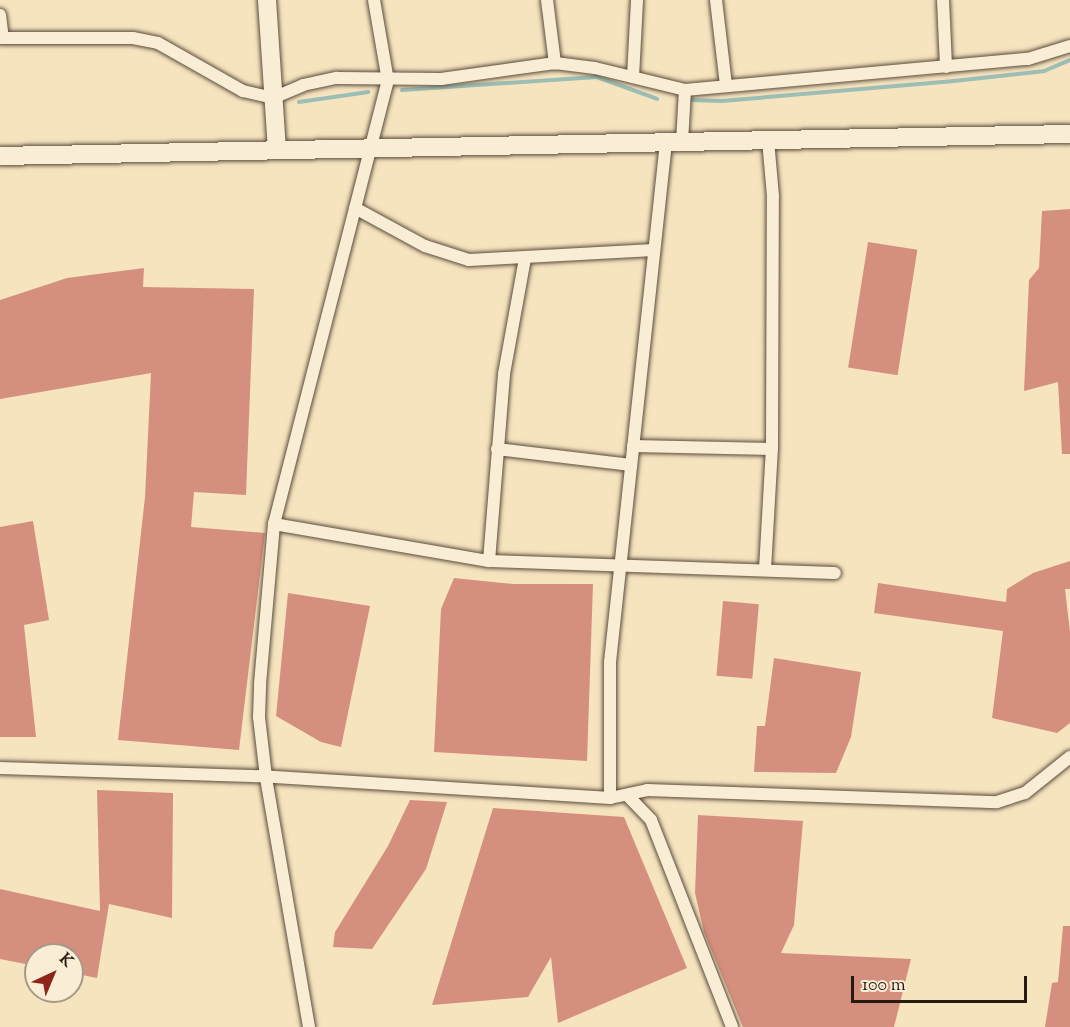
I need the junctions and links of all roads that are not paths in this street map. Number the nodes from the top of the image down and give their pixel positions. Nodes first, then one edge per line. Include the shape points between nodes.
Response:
1 (267, 0) edge
2 (374, 0) edge
3 (547, 0) edge
4 (637, 0) edge
5 (716, 0) edge
6 (943, 0) edge
7 (0, 15) edge
8 (1, 38) edge
9 (1070, 46) edge
10 (555, 63) junction
11 (946, 67) junction
12 (633, 77) junction
13 (388, 81) junction
14 (726, 84) junction
15 (685, 90) junction
16 (273, 98) junction
17 (1070, 134) edge
18 (768, 140) junction
19 (674, 142) junction
20 (371, 148) junction
21 (277, 150) junction
22 (0, 156) edge
23 (355, 208) junction
24 (654, 250) junction
25 (525, 258) junction
26 (633, 446) junction
27 (497, 449) junction
28 (772, 449) junction
29 (631, 465) junction
30 (274, 524) junction
31 (489, 561) junction
32 (620, 567) junction
33 (765, 569) junction
34 (835, 573) dead end
35 (1070, 757) edge
36 (0, 768) edge
37 (266, 777) junction
38 (628, 796) junction
39 (610, 798) junction
40 (309, 1027) edge
41 (732, 1027) edge

1 - 16 street
2 - 13 street
3 - 10 street
4 - 12 street
5 - 14 street
6 - 11 street
7 - 8 street
8 - 16 street via 133,38 158,44 243,92
9 - 11 street via 1028,59
10 - 12 street
10 - 13 street via 441,79
11 - 14 street
12 - 15 street
13 - 16 street via 338,78 303,85
13 - 20 street
14 - 15 street
15 - 19 street
16 - 21 street
17 - 18 street
18 - 19 street
18 - 28 street via 773,196
19 - 20 street
19 - 24 street
20 - 21 street
20 - 23 street
21 - 22 street
23 - 25 street via 425,246 469,260
23 - 30 street
24 - 25 street
24 - 26 street
25 - 27 street via 504,374
26 - 28 street
26 - 29 street
27 - 29 street
27 - 31 street
28 - 33 street
29 - 32 street
30 - 31 street
30 - 37 street via 259,706
31 - 32 street
32 - 33 street
32 - 39 street via 610,662
33 - 34 street
35 - 38 street via 1025,793 997,802 647,790
36 - 37 street
37 - 39 street
37 - 40 street
38 - 39 street
38 - 41 street via 651,820

